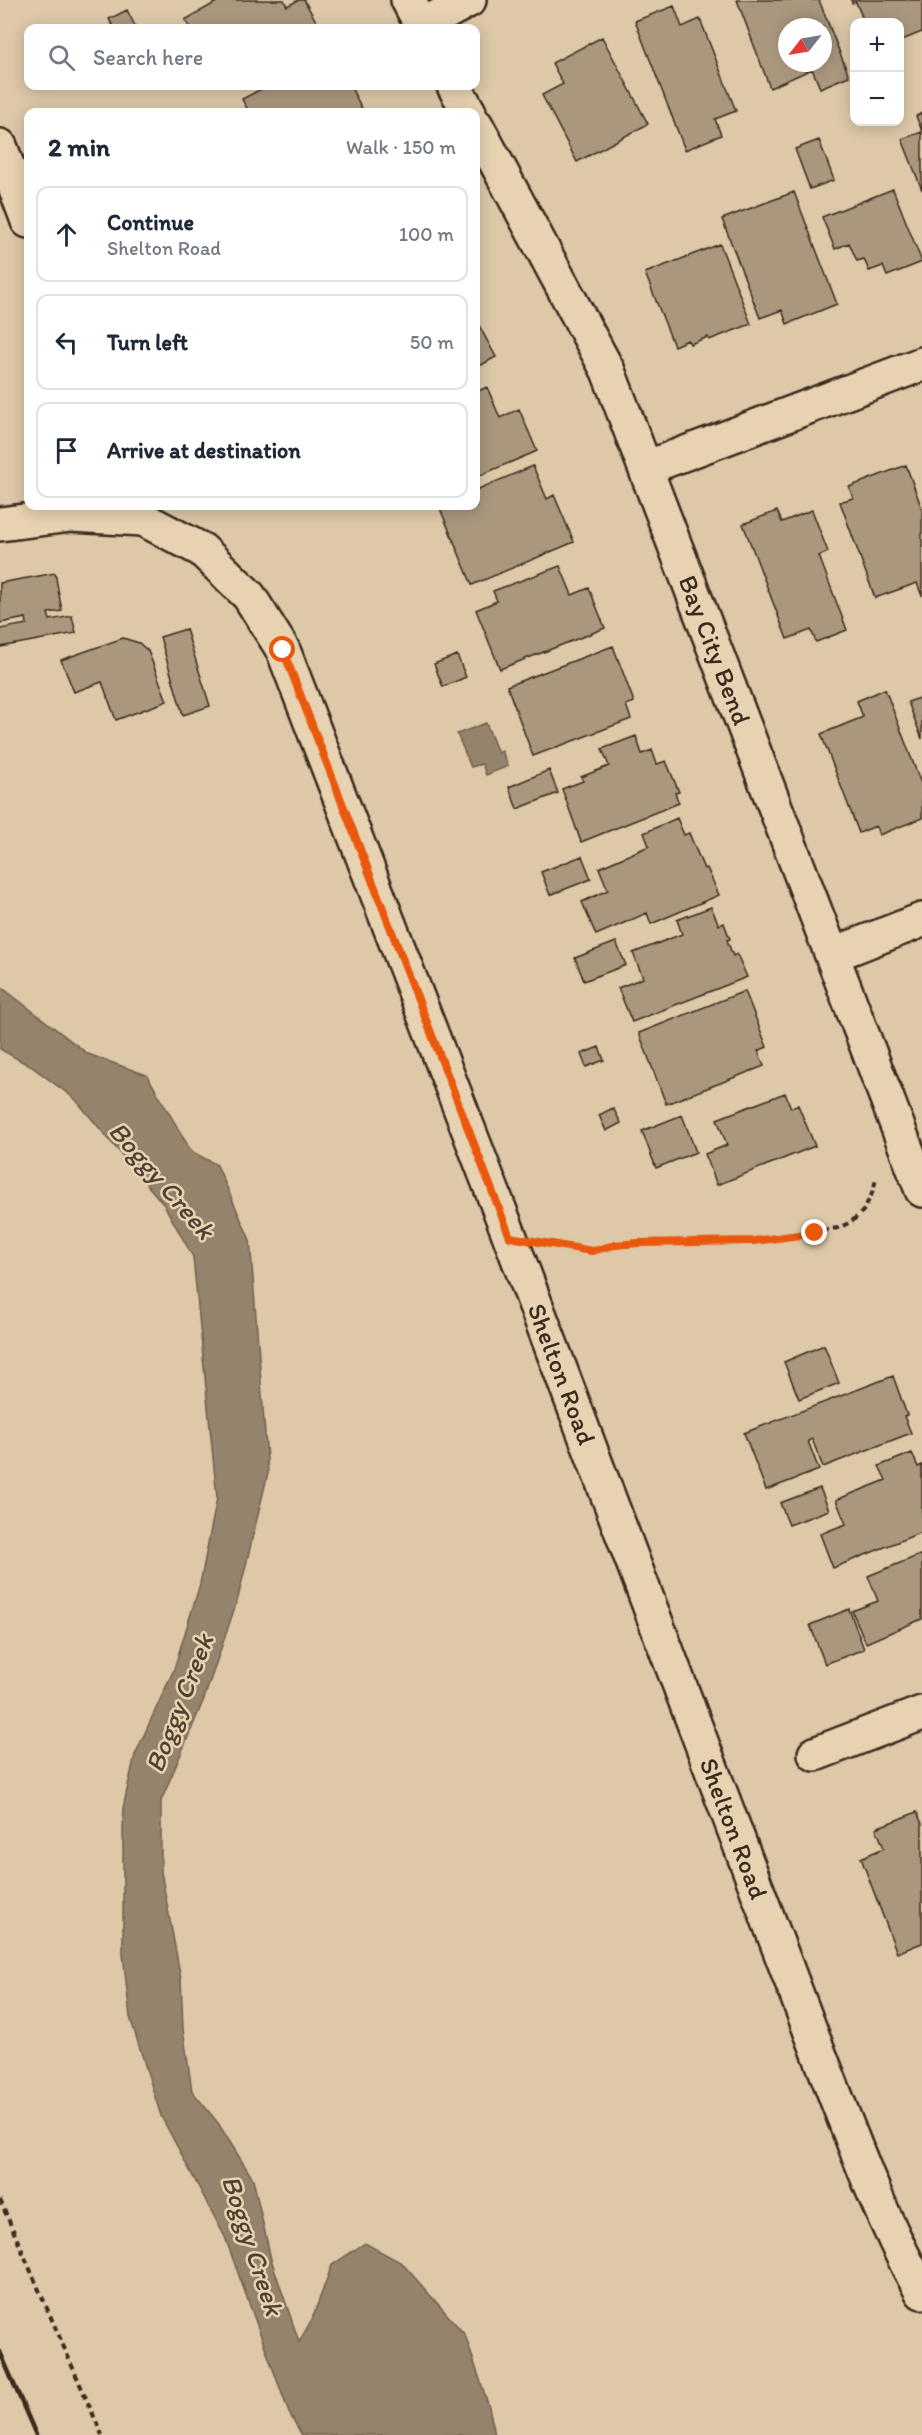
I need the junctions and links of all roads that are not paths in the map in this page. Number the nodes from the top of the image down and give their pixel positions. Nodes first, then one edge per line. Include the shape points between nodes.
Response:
1 (469, 0) edge
2 (417, 18) edge
3 (456, 90) edge
4 (467, 108) edge
5 (480, 132) edge
6 (0, 146) edge
7 (24, 210) edge
8 (922, 364) edge
9 (646, 468) junction
10 (140, 512) edge
11 (0, 524) edge
12 (922, 920) edge
13 (832, 955) junction
14 (922, 1190) edge
15 (922, 1713) edge
16 (815, 1754) dead end
17 (922, 2292) edge

1 - 2 street
3 - 4 street
5 - 9 street, Bay City Bend via 608,371
6 - 7 street
8 - 9 street
9 - 13 street, Bay City Bend
10 - 11 street
10 - 17 street, Shelton Road via 202,550 249,596 283,650 861,2161
12 - 13 street
13 - 14 street, Bay City Bend
15 - 16 street

